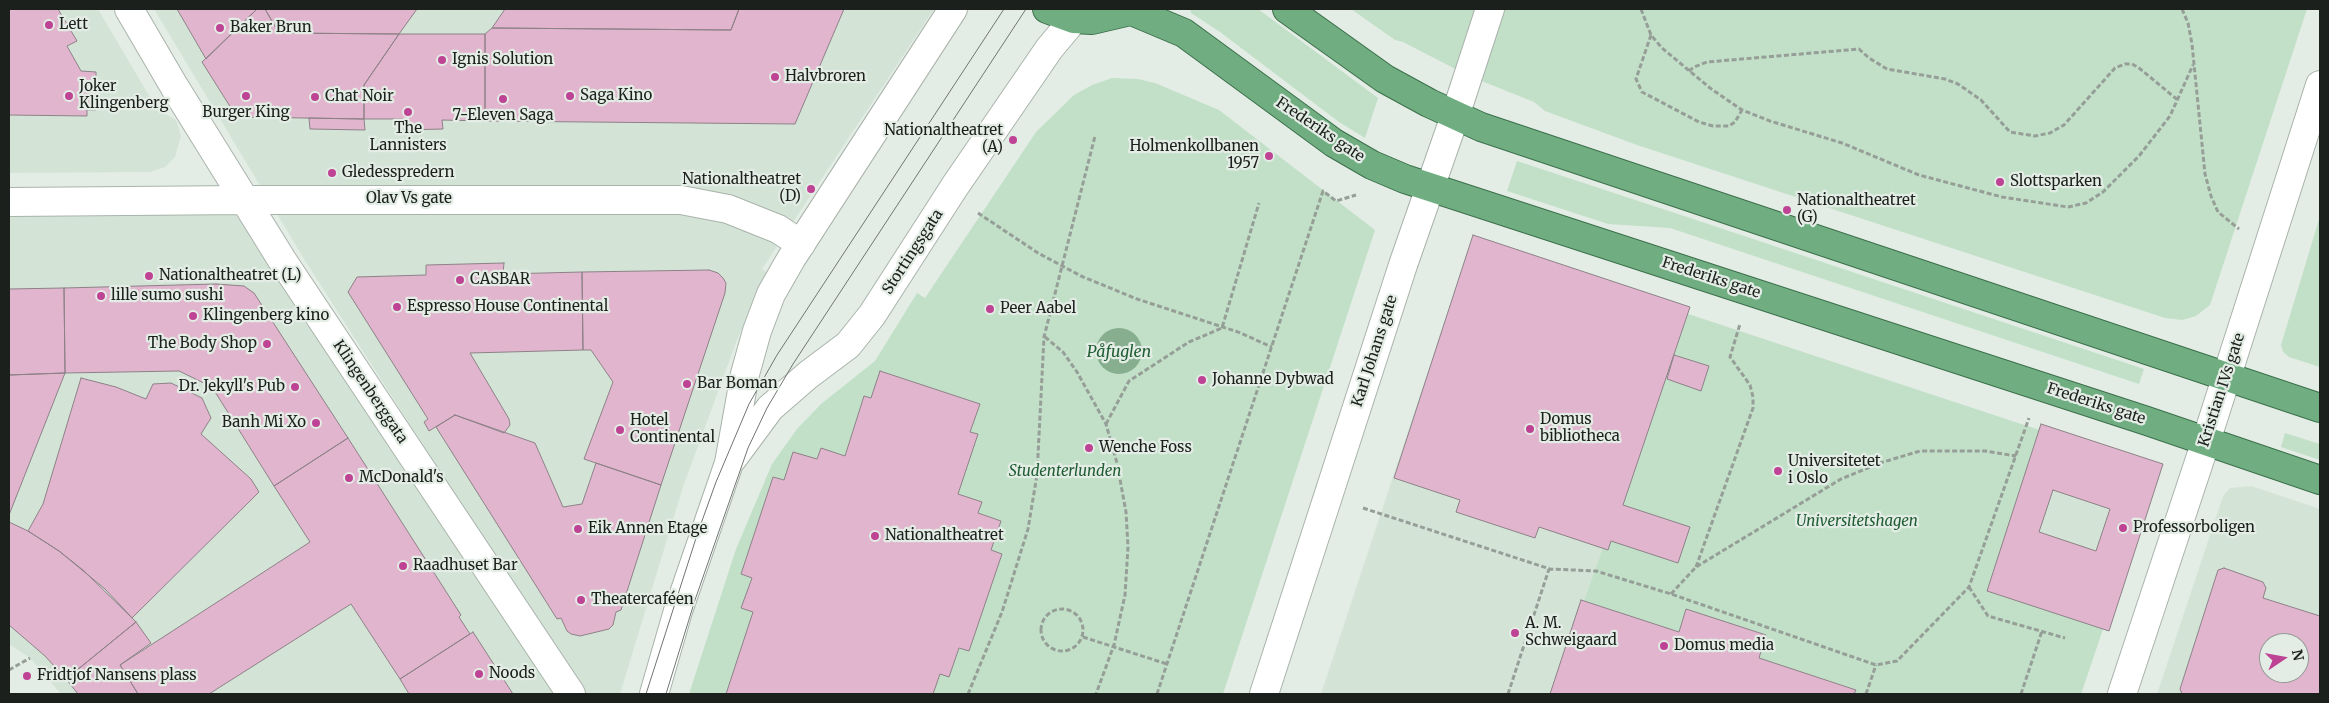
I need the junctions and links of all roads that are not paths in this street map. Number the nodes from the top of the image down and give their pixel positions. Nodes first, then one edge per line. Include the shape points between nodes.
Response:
1 (129, 9) edge
2 (953, 9) edge
3 (1047, 9) edge
4 (1287, 9) edge
5 (1490, 9) edge
6 (1137, 10) edge
7 (1074, 19) junction
8 (2320, 86) edge
9 (1454, 116) junction
10 (1430, 188) junction
11 (245, 200) junction
12 (9, 202) edge
13 (801, 244) junction
14 (2227, 375) junction
15 (2320, 408) edge
16 (2206, 441) junction
17 (729, 463) junction
18 (2320, 480) edge
19 (571, 694) edge
20 (654, 694) edge
21 (1264, 694) edge
22 (2122, 694) edge

1 - 11 street, Klingenberggata
2 - 13 street, Stortingsgata
3 - 7 highway
4 - 9 highway via 1385,79
5 - 9 street, Karl Johans gate
6 - 7 highway via 1092,20
6 - 10 highway, Frederiks gate via 1184,33 1313,128 1361,159
7 - 17 street, Stortingsgata via 1049,49 955,186 872,315 848,345 770,408
8 - 14 street, Kristian IVs gate
9 - 10 street, Karl Johans gate
9 - 14 highway via 1508,138
10 - 16 highway, Frederiks gate
10 - 21 street, Karl Johans gate
11 - 12 street, Olav Vs gate
11 - 13 street, Olav Vs gate via 681,200 728,209 778,229
11 - 19 street, Klingenberggata
13 - 17 street, Stortingsgata via 771,294 757,331 744,374
14 - 15 highway
14 - 16 street, Kristian IVs gate
16 - 18 highway, Frederiks gate
16 - 22 street, Kristian IVs gate
17 - 20 street, Stortingsgata via 678,611

